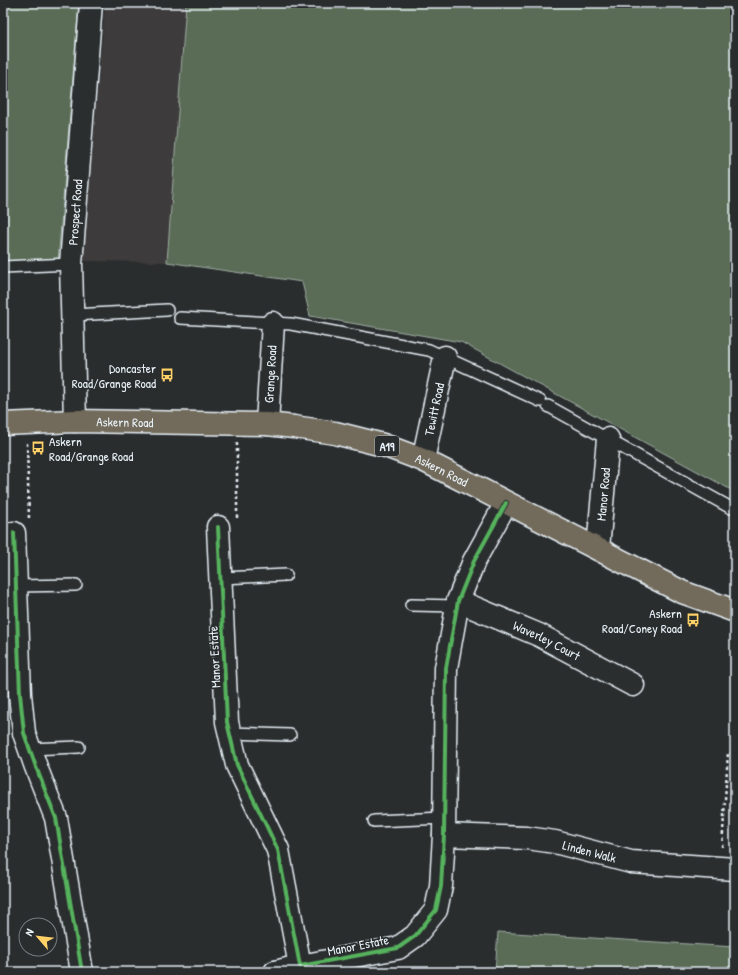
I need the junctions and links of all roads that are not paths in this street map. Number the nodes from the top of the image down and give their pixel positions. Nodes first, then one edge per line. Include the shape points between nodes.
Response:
1 (91, 3) edge
2 (71, 264) junction
3 (3, 267) edge
4 (167, 310) dead end
5 (73, 315) junction
6 (180, 318) dead end
7 (273, 323) junction
8 (445, 357) junction
9 (75, 421) junction
10 (3, 424) edge
11 (267, 424) junction
12 (608, 439) junction
13 (423, 460) junction
14 (506, 503) junction
15 (731, 508) dead end
16 (218, 528) road end
17 (14, 533) road end
18 (598, 548) junction
19 (286, 575) dead end
20 (220, 578) junction
21 (76, 585) dead end
22 (16, 586) junction
23 (457, 604) junction
24 (411, 605) dead end
25 (735, 612) edge
26 (633, 685) dead end
27 (230, 733) junction
28 (290, 735) dead end
29 (79, 747) dead end
30 (29, 749) junction
31 (374, 821) dead end
32 (444, 826) junction
33 (728, 868) edge
34 (300, 966) junction
35 (82, 972) edge
36 (275, 972) edge

1 - 2 street, Prospect Road
2 - 3 lane
2 - 5 street, Prospect Road
4 - 5 lane
5 - 9 street, Prospect Road
6 - 7 lane
7 - 8 lane via 320,329 429,350
7 - 11 street, Grange Road
8 - 12 lane via 544,403
8 - 13 street, Tewitt Road
9 - 10 highway, Askern Road / A19
9 - 11 highway, Askern Road / A19
11 - 13 highway, Askern Road / A19 via 335,433 383,445
12 - 15 lane
12 - 18 street, Manor Road
13 - 14 highway, Askern Road / A19
14 - 18 highway, Askern Road / A19
14 - 23 street, Manor Estate via 474,561
16 - 20 street, Manor Estate
17 - 22 street
18 - 25 highway, Askern Road / A19 via 682,592
19 - 20 lane
20 - 27 street, Manor Estate via 227,722
21 - 22 lane
22 - 30 street via 20,694 24,733
23 - 24 lane
23 - 26 street, Waverley Court via 539,635
23 - 32 street, Manor Estate via 446,668
27 - 28 lane
27 - 34 street, Manor Estate via 237,765 278,850
29 - 30 lane
30 - 35 street via 56,818
31 - 32 lane
32 - 33 street, Linden Walk via 555,842 631,862
32 - 34 street, Manor Estate via 442,886 436,910 415,936 398,948
34 - 36 street, Manor Estate

